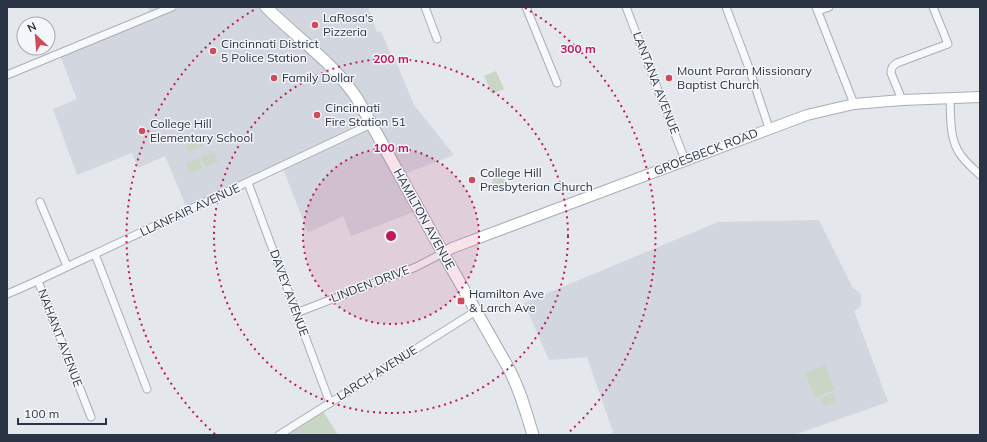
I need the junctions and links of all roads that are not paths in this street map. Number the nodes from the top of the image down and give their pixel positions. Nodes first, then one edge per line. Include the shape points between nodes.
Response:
1 (172, 7) edge
2 (266, 7) edge
3 (425, 7) edge
4 (526, 7) edge
5 (626, 7) edge
6 (726, 7) edge
7 (829, 7) edge
8 (933, 7) edge
9 (817, 9) edge
10 (437, 39) dead end
11 (7, 75) edge
12 (557, 83) dead end
13 (980, 97) edge
14 (950, 98) junction
15 (902, 100) junction
16 (854, 104) junction
17 (371, 124) junction
18 (769, 128) junction
19 (685, 160) junction
20 (980, 175) edge
21 (248, 182) junction
22 (40, 202) dead end
23 (443, 253) junction
24 (95, 254) junction
25 (67, 266) junction
26 (38, 281) junction
27 (7, 294) edge
28 (476, 311) junction
29 (296, 312) junction
30 (148, 389) dead end
31 (330, 403) junction
32 (91, 417) dead end
33 (279, 435) edge
34 (533, 435) edge

1 - 11 street
2 - 17 main road, HAMILTON AVENUE via 336,71 352,90
3 - 10 street
4 - 12 street
5 - 19 street, LANTANA AVENUE
6 - 18 street
7 - 9 street
8 - 15 street via 948,44 894,64 891,73
9 - 16 street
13 - 14 street, GROESBECK ROAD
14 - 15 street, GROESBECK ROAD
14 - 20 street via 956,147 965,161
15 - 16 street, GROESBECK ROAD
16 - 18 street, GROESBECK ROAD via 807,115
17 - 21 street, LLANFAIR AVENUE
17 - 23 main road, HAMILTON AVENUE
18 - 19 street, GROESBECK ROAD
19 - 23 street, GROESBECK ROAD
21 - 24 street, LLANFAIR AVENUE
21 - 29 street, DAVEY AVENUE
22 - 25 street
23 - 28 main road, HAMILTON AVENUE
23 - 29 street, LINDEN DRIVE via 416,266
24 - 25 street, LLANFAIR AVENUE
24 - 30 street
25 - 26 street, LLANFAIR AVENUE
26 - 27 street, LLANFAIR AVENUE
26 - 32 street, NAHANT AVENUE
28 - 31 street, LARCH AVENUE
28 - 34 main road, HAMILTON AVENUE via 516,383
29 - 31 street, DAVEY AVENUE
31 - 33 street, LARCH AVENUE

